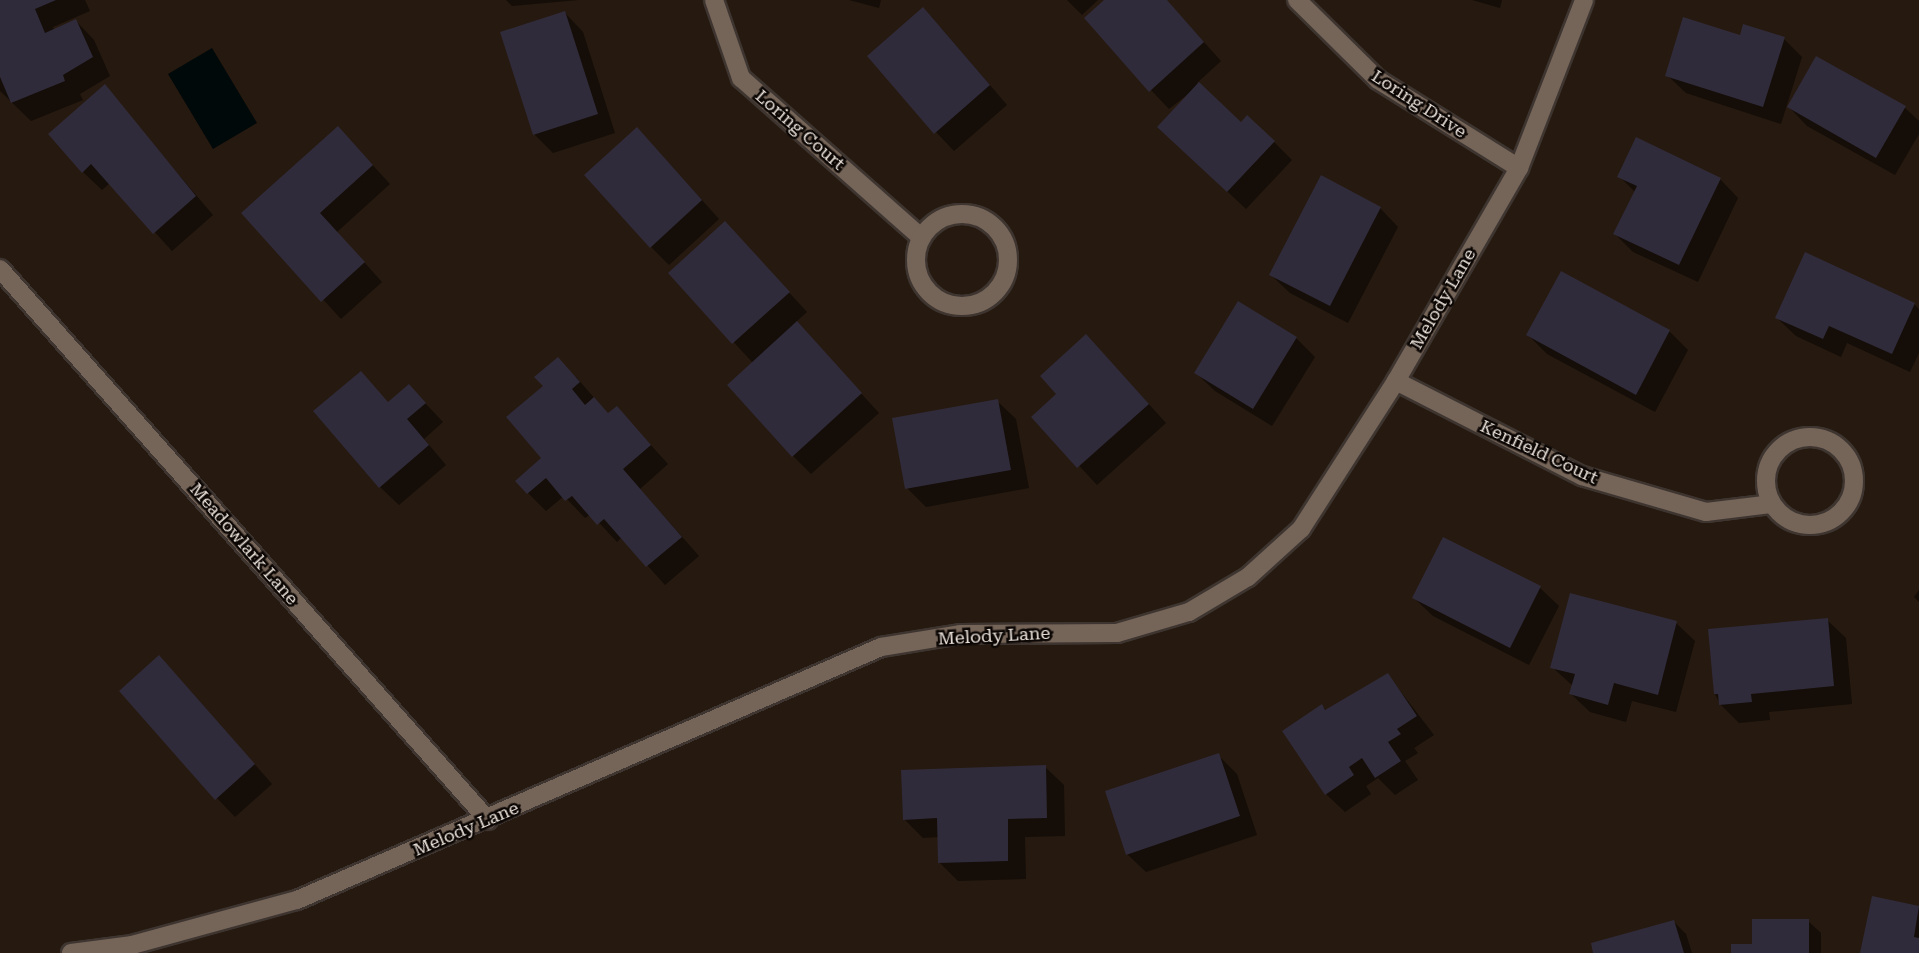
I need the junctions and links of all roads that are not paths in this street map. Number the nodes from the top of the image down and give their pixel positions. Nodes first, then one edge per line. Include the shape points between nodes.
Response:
1 (714, 0) edge
2 (1297, 0) edge
3 (1584, 0) edge
4 (1519, 168) junction
5 (921, 237) junction
6 (0, 269) edge
7 (1396, 381) junction
8 (1772, 504) junction
9 (488, 820) junction
10 (71, 953) edge

1 - 5 street, Loring Court via 741,78
2 - 4 street, Loring Drive via 1378,80
3 - 4 street, Melody Lane
4 - 7 street, Melody Lane
5 - 5 street via 916,250 919,279 941,301 972,306 998,289 1008,260 1005,244 986,220 972,214 943,217
6 - 9 street, Meadowlark Lane
7 - 8 street, Kenfield Court via 1582,476 1706,512
7 - 9 street, Melody Lane via 1301,529 1248,577 1189,612 1117,633 960,634 881,647
8 - 8 street via 1793,522 1822,524 1835,517 1853,494 1852,465 1844,452 1819,437 1804,436 1778,449 1766,475
9 - 10 street, Melody Lane via 297,900 132,945

